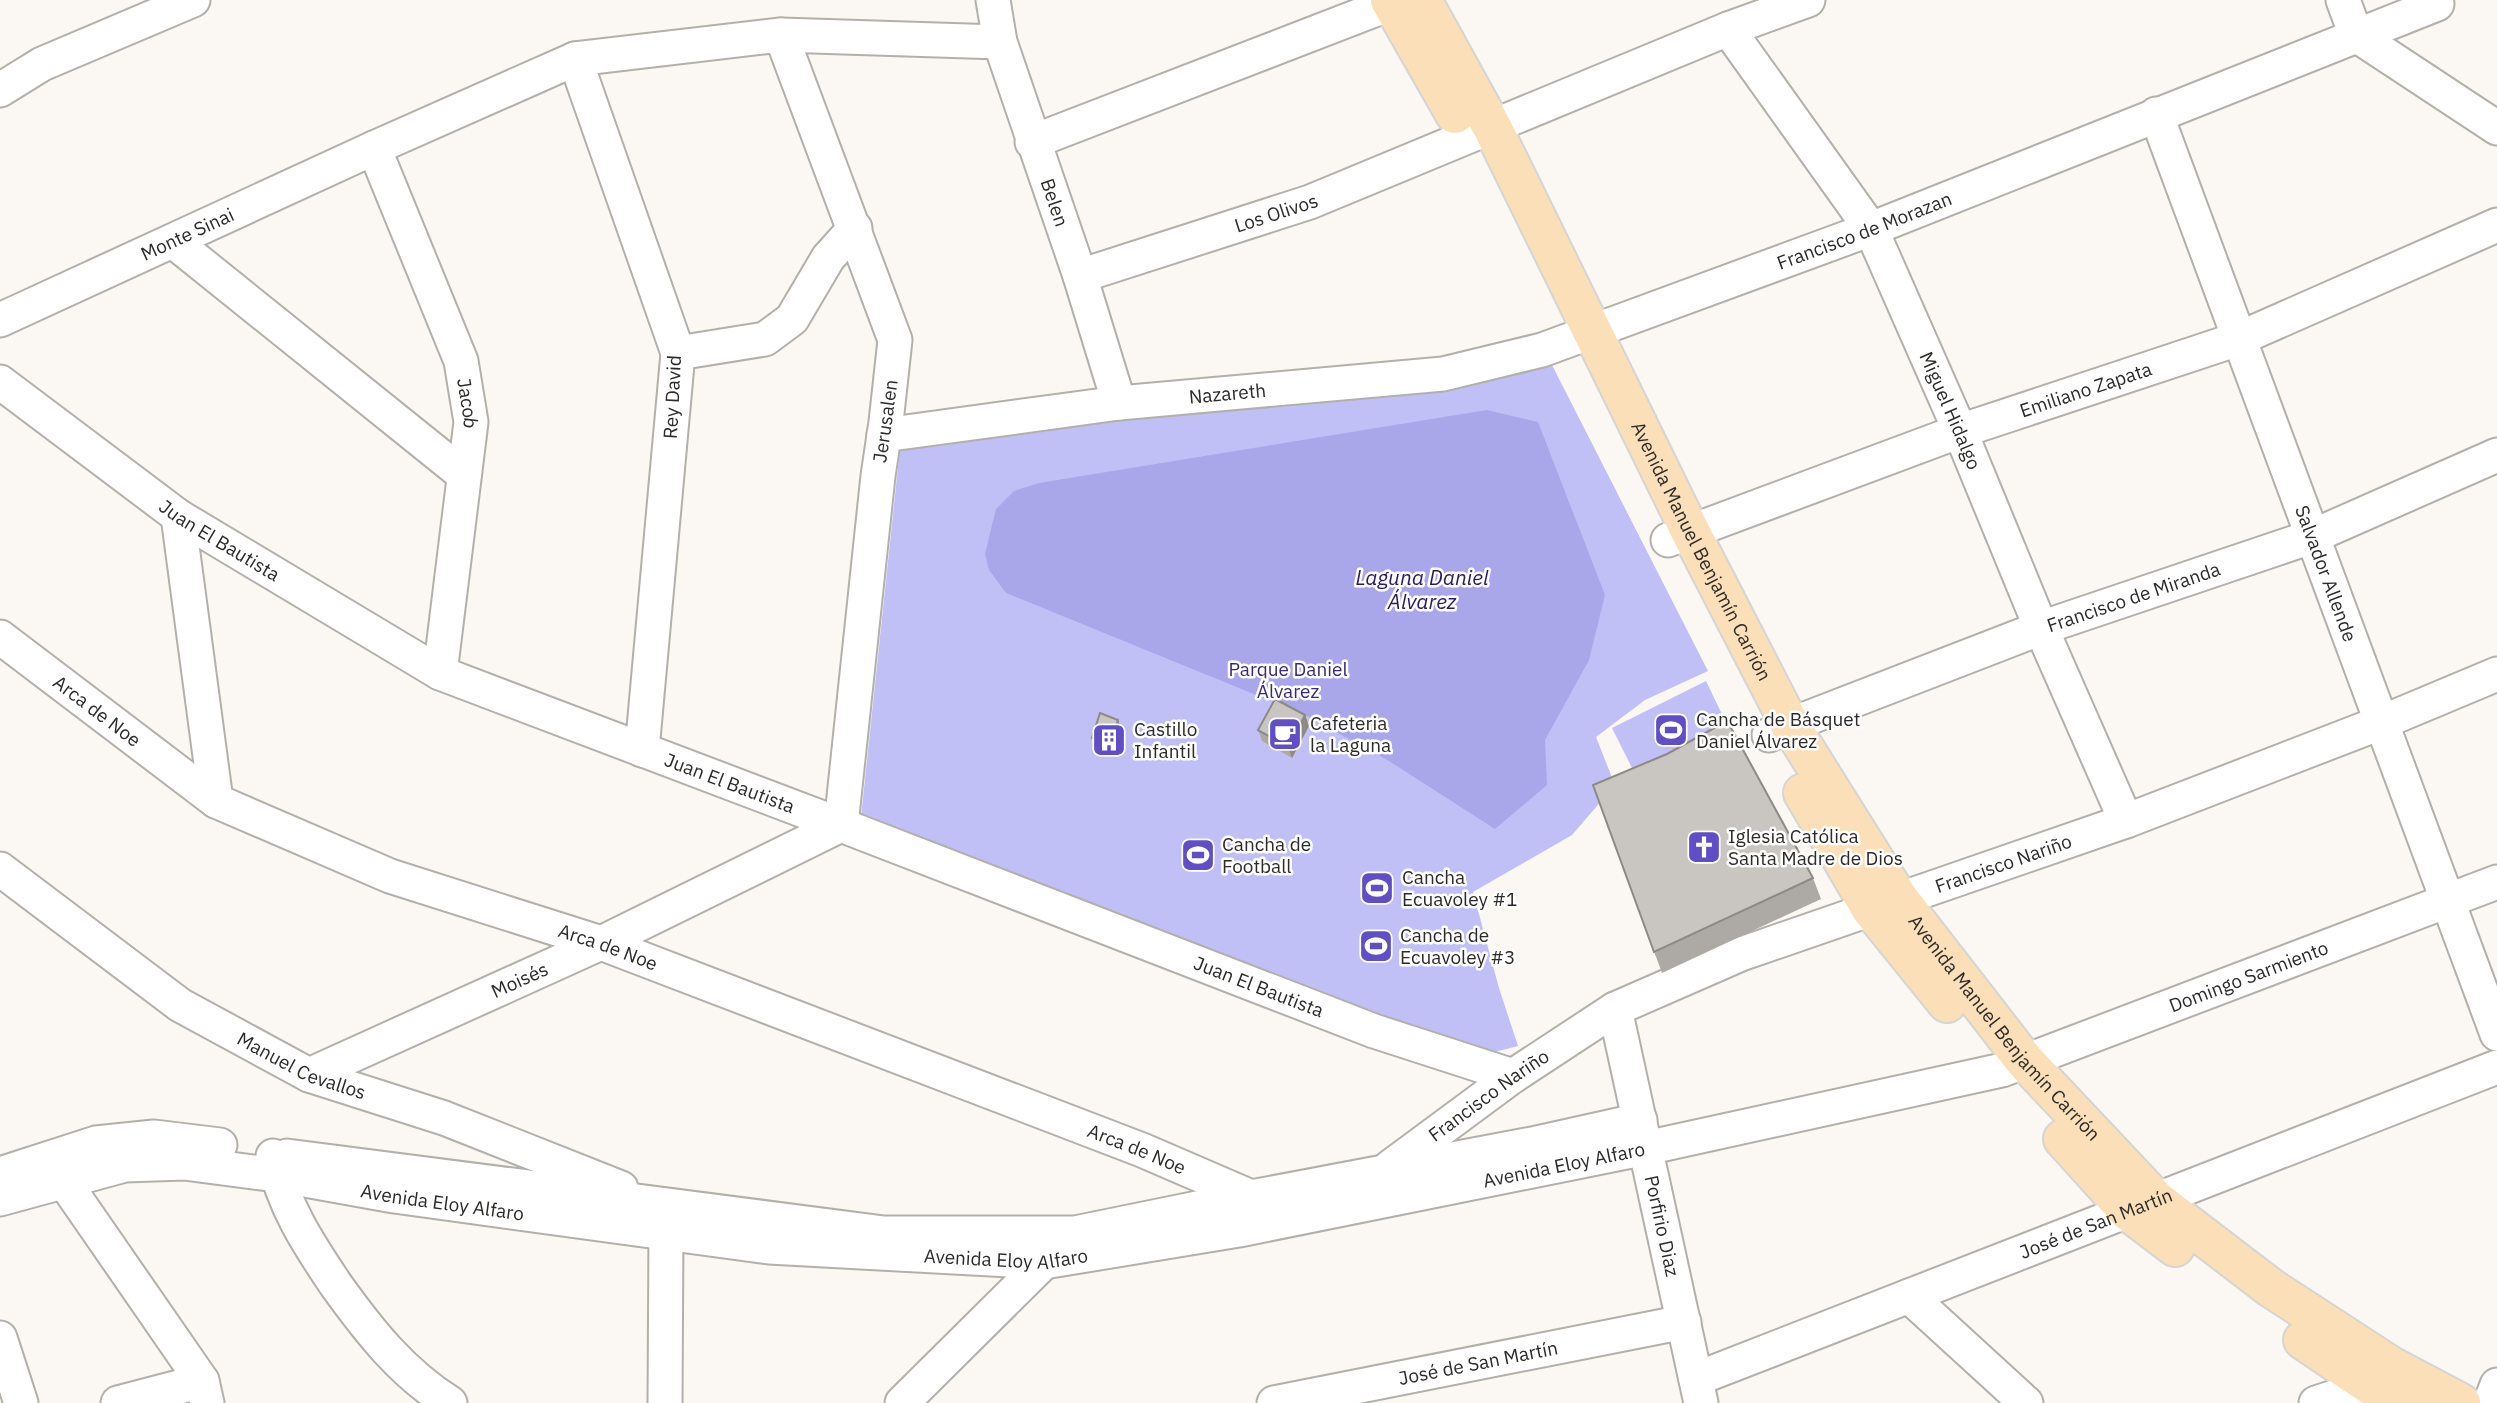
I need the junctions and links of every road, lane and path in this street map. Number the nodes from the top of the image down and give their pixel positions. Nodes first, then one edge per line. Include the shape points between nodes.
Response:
1 (193, 0) edge
2 (993, 0) edge
3 (1808, 0) edge
4 (2343, 0) edge
5 (1401, 1) edge
6 (2437, 4) dead end
7 (1728, 29) junction
8 (2356, 34) junction
9 (781, 35) junction
10 (1000, 42) junction
11 (575, 59) junction
12 (0, 90) edge
13 (2156, 114) junction
14 (2497, 128) edge
15 (1480, 132) junction
16 (1032, 142) junction
17 (374, 148) junction
18 (2497, 225) edge
19 (855, 228) junction
20 (1871, 229) junction
21 (173, 241) junction
22 (1080, 276) junction
23 (0, 320) edge
24 (1582, 336) junction
25 (2238, 339) junction
26 (678, 353) junction
27 (0, 382) edge
28 (1119, 403) junction
29 (1960, 431) junction
30 (884, 435) junction
31 (2497, 455) edge
32 (464, 475) junction
33 (178, 516) junction
34 (1679, 535) junction
35 (2311, 537) junction
36 (2041, 628) junction
37 (0, 637) edge
38 (440, 673) junction
39 (2497, 674) edge
40 (2380, 723) junction
41 (1780, 730) junction
42 (642, 750) junction
43 (216, 801) junction
44 (2126, 821) junction
45 (841, 825) junction
46 (0, 869) edge
47 (2497, 882) edge
48 (2449, 901) junction
49 (1885, 904) junction
50 (601, 943) junction
51 (1615, 1009) junction
52 (2497, 1034) edge
53 (2013, 1065) junction
54 (2497, 1067) edge
55 (309, 1075) junction
56 (1513, 1076) junction
57 (1643, 1134) junction
58 (275, 1164) junction
59 (1382, 1172) junction
60 (0, 1174) edge
61 (63, 1180) junction
62 (1251, 1197) junction
63 (0, 1199) edge
64 (2142, 1206) junction
65 (1335, 1210) junction
66 (633, 1214) junction
67 (666, 1231) junction
68 (1044, 1262) junction
69 (1909, 1296) junction
70 (1684, 1322) junction
71 (0, 1338) edge
72 (2387, 1384) edge
73 (2497, 1385) edge
74 (1698, 1391) edge
75 (204, 1392) edge
76 (21, 1403) edge
77 (118, 1403) edge
78 (450, 1403) edge
79 (665, 1403) edge
80 (902, 1403) edge
81 (1274, 1403) edge
82 (2026, 1403) edge
83 (2316, 1403) edge
84 (2460, 1403) edge
85 (2490, 1403) edge

1 - 12 street via 42,64
2 - 10 street, Belen
3 - 7 street, Los Olivos
4 - 8 street
5 - 15 main road, Avenida Manuel Benjamín Carrión
5 - 16 street
6 - 8 street, Francisco de Morazan
7 - 15 street, Los Olivos
7 - 20 street, Miguel Hidalgo
8 - 13 street, Francisco de Morazan
8 - 14 street
9 - 10 street, Monte Sinai
9 - 11 street, Monte Sinai
9 - 19 street, Jerusalen
10 - 16 street, Belen
11 - 17 street, Monte Sinai
11 - 26 street, Rey David
13 - 20 street, Francisco de Morazan
13 - 25 street, Salvador Allende
15 - 22 street, Los Olivos via 1310,202
15 - 24 main road, Avenida Manuel Benjamín Carrión
16 - 22 street, Belen
17 - 21 street, Monte Sinai
17 - 32 street, Jacob via 461,361 471,422
18 - 25 street, Emiliano Zapata
19 - 26 street via 828,258 792,319 765,339
19 - 30 street, Jerusalen via 895,340
20 - 24 street, Francisco de Morazan
20 - 29 street, Miguel Hidalgo
21 - 23 street, Monte Sinai
21 - 32 street
22 - 28 street, Belen
24 - 28 street, Nazareth via 1443,374
24 - 34 main road, Avenida Manuel Benjamín Carrión
25 - 29 street, Emiliano Zapata
25 - 35 street, Salvador Allende
26 - 42 street, Rey David
27 - 33 street, Juan El Bautista
28 - 30 street, Nazareth
29 - 34 street, Emiliano Zapata
29 - 36 street, Miguel Hidalgo
30 - 45 street, Jerusalen
31 - 35 street, Francisco de Miranda
32 - 38 street, Jacob
33 - 38 street, Juan El Bautista
33 - 43 street
34 - 41 main road, Avenida Manuel Benjamín Carrión
35 - 36 street, Francisco de Miranda
35 - 40 street, Salvador Allende
36 - 41 street, Francisco de Miranda
36 - 44 street, Miguel Hidalgo
37 - 43 street, Arca de Noe
38 - 42 street, Juan El Bautista
39 - 40 street, Francisco Nariño
40 - 44 street, Francisco Nariño
40 - 48 street, Salvador Allende
41 - 49 main road, Avenida Manuel Benjamín Carrión
42 - 45 street, Juan El Bautista
43 - 50 street, Arca de Noe via 390,876
44 - 49 street, Francisco Nariño
45 - 50 street, Moisés
45 - 56 street, Juan El Bautista via 1374,1031
46 - 55 street, Manuel Cevallos via 180,1005
47 - 48 street, Domingo Sarmiento
48 - 52 street, Salvador Allende
48 - 53 street, Domingo Sarmiento
49 - 51 street, Francisco Nariño via 1741,954
49 - 53 main road, Avenida Manuel Benjamín Carrión
50 - 55 street, Moisés
50 - 62 street, Arca de Noe via 1142,1150
51 - 56 street, Francisco Nariño
51 - 57 street, Porfirio Diaz
53 - 57 street, Avenida Eloy Alfaro
53 - 64 main road, Avenida Manuel Benjamín Carrión
54 - 64 street, José de San Martín
55 - 66 street, Manuel Cevallos via 469,1128 622,1188 630,1193
56 - 59 street, Francisco Nariño
57 - 59 street, Avenida Eloy Alfaro via 1532,1144
57 - 65 street, Avenida Eloy Alfaro
57 - 70 street, Porfirio Diaz
58 - 60 street, Avenida Eloy Alfaro via 240,1147 155,1137 96,1143
58 - 61 street, Avenida Eloy Alfaro via 125,1165
58 - 66 street, Avenida Eloy Alfaro via 394,1196
58 - 78 street via 295,1220 371,1334 404,1368
59 - 62 street, Avenida Eloy Alfaro
59 - 65 street, Francisco Nariño
61 - 63 street, Avenida Eloy Alfaro
61 - 75 street
62 - 66 street, Avenida Eloy Alfaro via 1075,1233 884,1233
64 - 69 street, José de San Martín
64 - 72 main road, Avenida Manuel Benjamín Carrión via 2271,1288
65 - 68 street, Avenida Eloy Alfaro
66 - 67 street, Avenida Eloy Alfaro
67 - 68 street, Avenida Eloy Alfaro via 769,1247
67 - 79 street
68 - 80 street
69 - 74 street, José de San Martín
69 - 82 street
70 - 74 street, Porfirio Diaz
70 - 81 street, José de San Martín
71 - 76 street
72 - 83 street
72 - 84 main road, Avenida Manuel Benjamín Carrión
73 - 85 street
75 - 77 street

